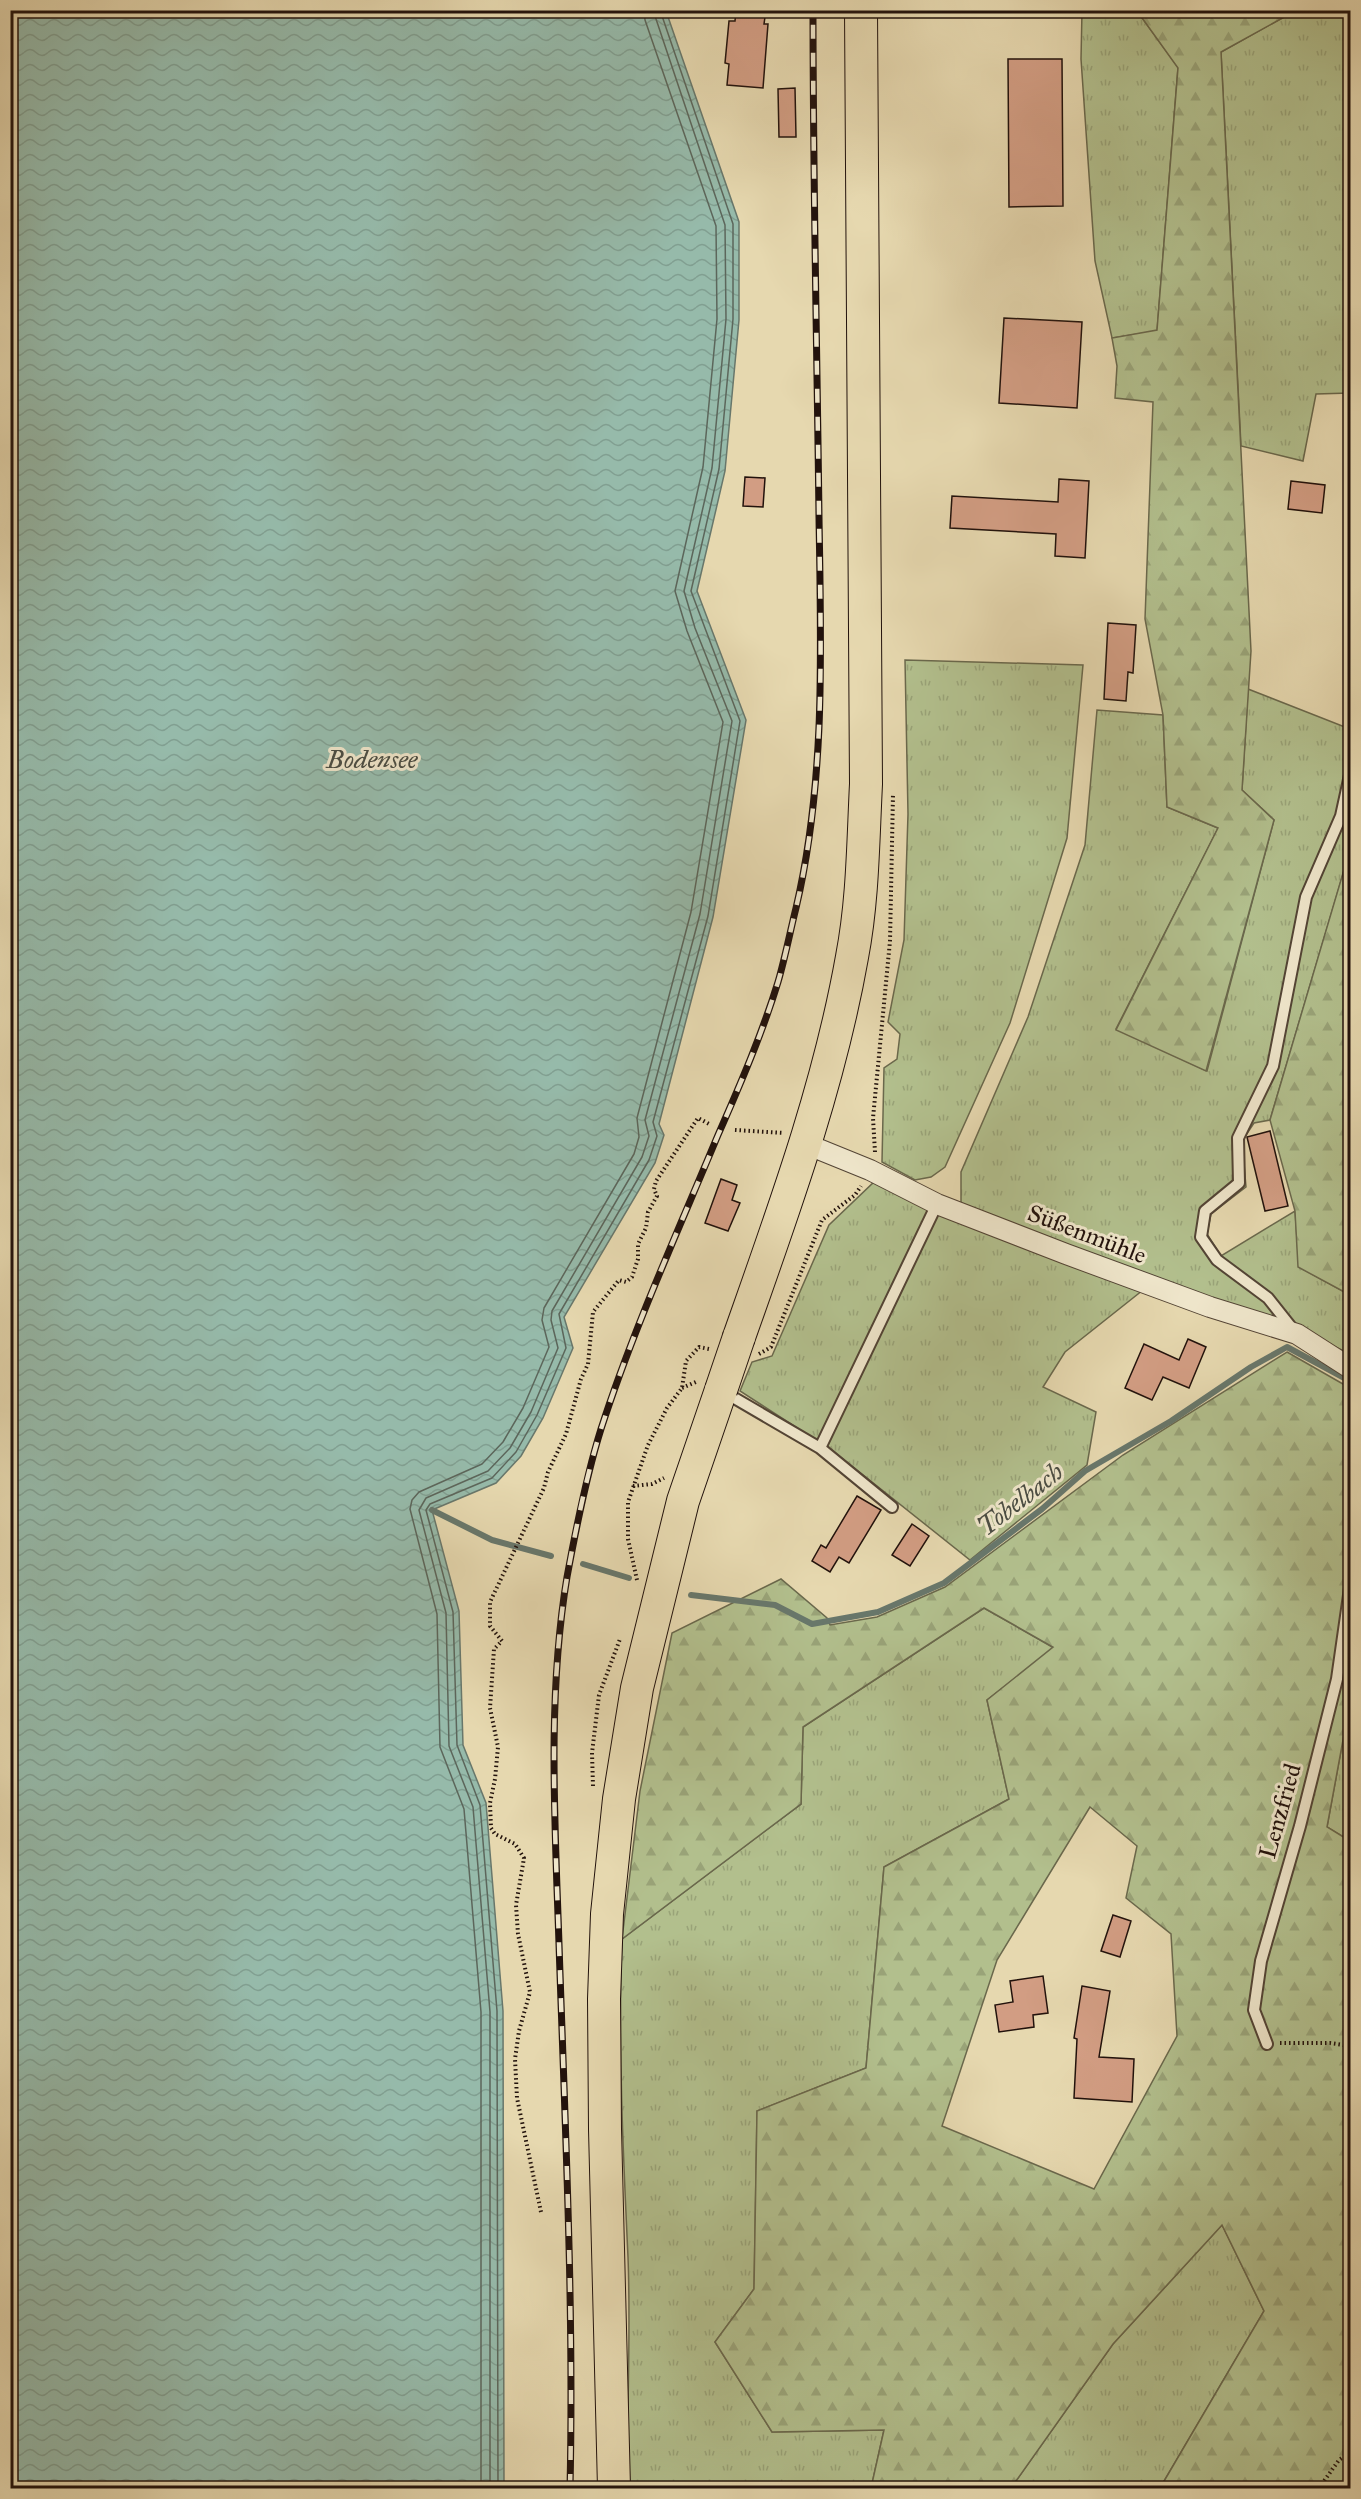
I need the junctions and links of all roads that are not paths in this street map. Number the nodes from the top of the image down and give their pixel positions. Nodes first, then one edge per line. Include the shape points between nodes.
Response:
1 (861, 10) edge
2 (1350, 775) edge
3 (806, 1144) junction
4 (937, 1204) junction
5 (1297, 1334) junction
6 (1350, 1368) edge
7 (712, 1384) junction
8 (820, 1448) junction
9 (892, 1507) dead end
10 (1350, 1588) edge
11 (1267, 2044) road end
12 (614, 2488) edge

1 - 3 main road via 866,784 853,955
2 - 5 lane via 1341,816 1306,897 1273,1066 1238,1138 1239,1183 1205,1210 1201,1237 1217,1260 1268,1298
3 - 4 street, Süßenmühle via 870,1170
3 - 7 main road, bridge via 747,1347
4 - 5 street, Süßenmühle via 1210,1307
4 - 8 lane
5 - 6 street, Süßenmühle
7 - 8 lane
7 - 12 main road via 639,1678 619,1799 608,1902 605,2129
8 - 9 lane
10 - 11 lane, Lenzfried via 1336,1679 1261,1961 1254,2010

